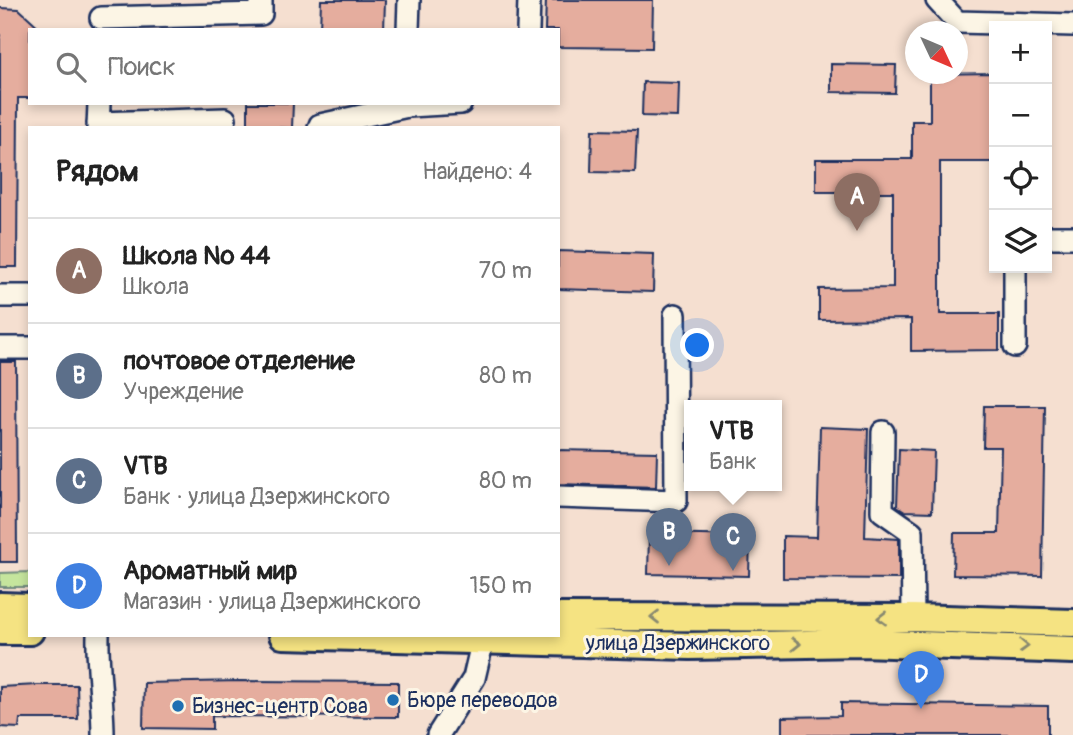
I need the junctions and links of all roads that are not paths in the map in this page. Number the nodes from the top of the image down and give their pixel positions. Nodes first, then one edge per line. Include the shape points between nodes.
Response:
1 (261, 0) edge
2 (409, 0) edge
3 (529, 0) edge
4 (937, 0) edge
5 (101, 16) edge
6 (1073, 24) edge
7 (408, 28) edge
8 (528, 28) edge
9 (408, 105) edge
10 (99, 118) edge
11 (225, 119) dead end
12 (320, 126) edge
13 (1052, 237) edge
14 (1073, 237) edge
15 (1015, 273) edge
16 (0, 296) edge
17 (28, 296) edge
18 (675, 315) dead end
19 (1015, 346) dead end
20 (0, 348) edge
21 (28, 348) edge
22 (883, 432) dead end
23 (560, 498) edge
24 (0, 606) edge
25 (28, 607) edge
26 (560, 617) edge
27 (913, 618) junction
28 (1073, 623) edge
29 (0, 631) edge
30 (28, 631) edge
31 (98, 637) edge
32 (417, 637) edge
33 (484, 638) edge
34 (1073, 650) edge
35 (103, 735) edge
36 (438, 735) edge

1 - 5 street via 261,14
2 - 7 street
3 - 8 street
4 - 6 street via 957,22
9 - 12 street
10 - 11 street
13 - 14 street
15 - 19 street
16 - 17 street
18 - 23 street via 676,501
20 - 21 street
22 - 27 street via 881,511 912,532
24 - 25 main road
27 -> 26 main road, улица Дзержинского
27 - 28 main road, улица Дзержинского
29 - 30 main road
31 - 35 street
32 - 33 main road, улица Дзержинского
33 -> 34 main road, улица Дзержинского via 690,646 861,643
33 - 36 street via 474,678

